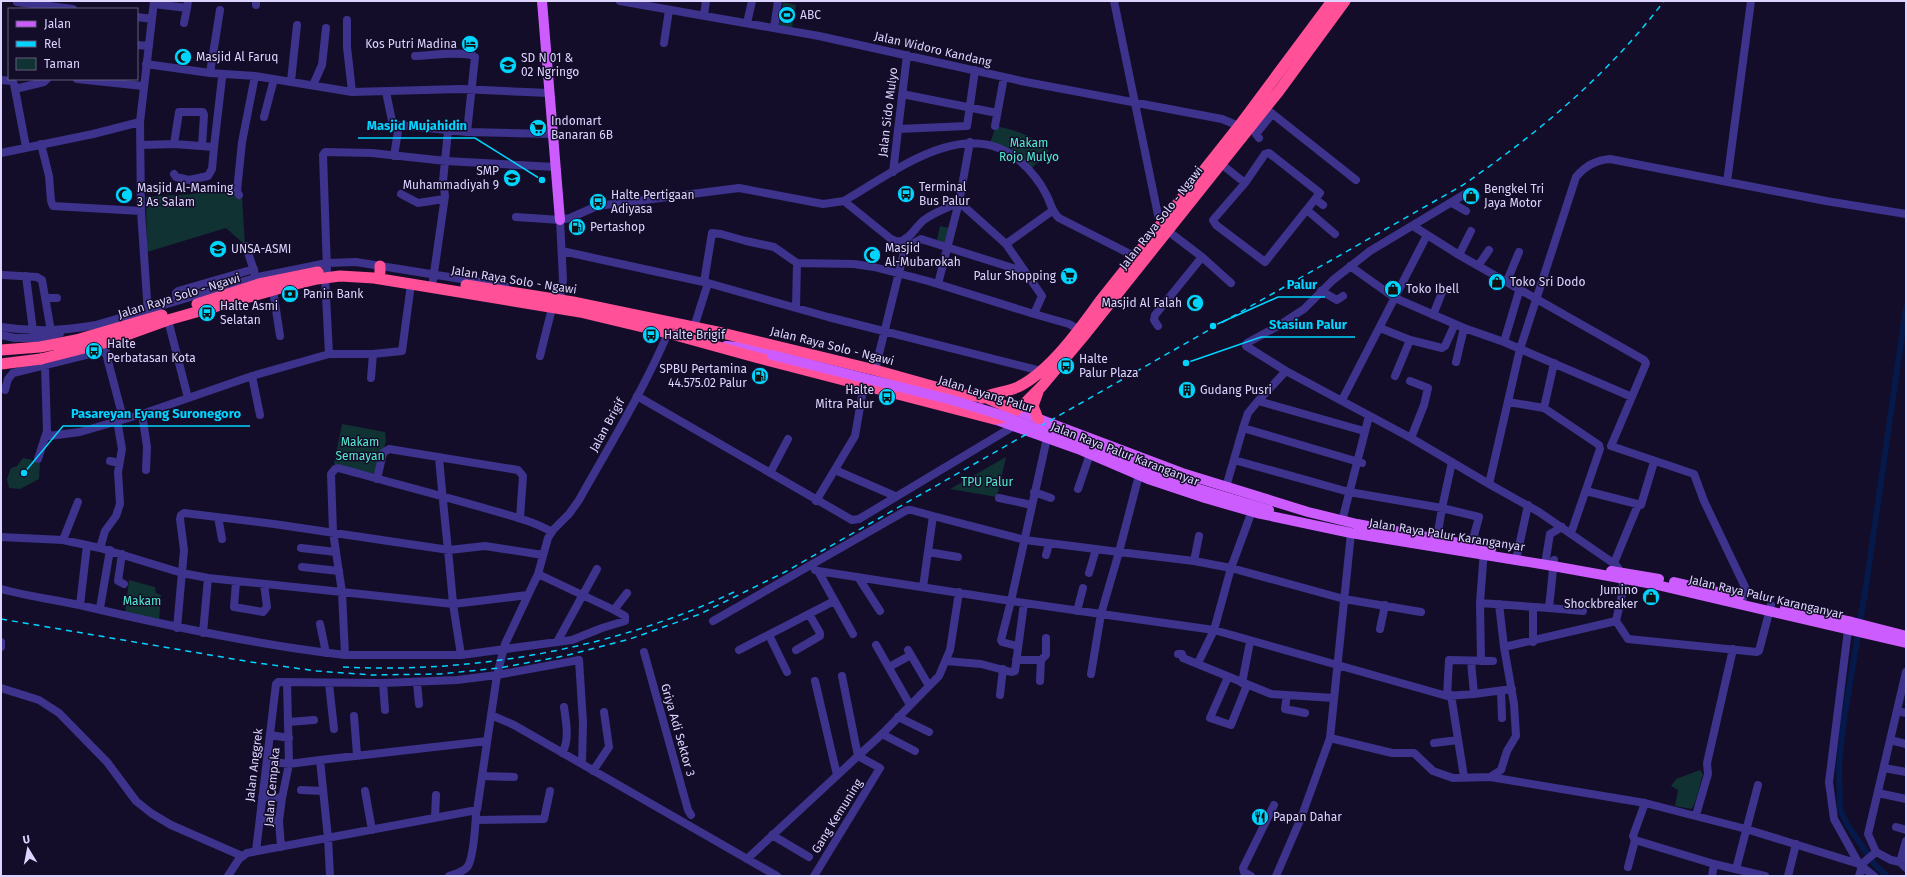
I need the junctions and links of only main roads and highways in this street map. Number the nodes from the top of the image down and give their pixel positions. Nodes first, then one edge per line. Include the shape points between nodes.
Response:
1 (542, 1) edge
2 (1332, 1) edge
3 (1345, 1) edge
4 (560, 220) road end
5 (1165, 226) junction
6 (1140, 259) junction
7 (326, 270) junction
8 (722, 333) junction
9 (101, 338) junction
10 (719, 346) junction
11 (1, 350) edge
12 (773, 353) junction
13 (1, 364) edge
14 (1042, 386) junction
15 (964, 395) junction
16 (984, 398) junction
17 (960, 409) junction
18 (1015, 410) junction
19 (977, 414) junction
20 (994, 419) junction
21 (1038, 419) junction
22 (1083, 436) junction
23 (1078, 449) junction
24 (1328, 523) junction
25 (1437, 543) junction
26 (1865, 630) junction
27 (1906, 636) edge
28 (1906, 643) edge

1 - 4 main road
2 - 5 highway, Jalan Raya Solo - Ngawi
3 - 5 highway, Jalan Raya Solo - Ngawi via 1268,111
5 - 6 highway, Jalan Raya Solo - Ngawi
6 - 14 highway, Jalan Raya Solo - Ngawi
6 - 16 highway, Jalan Raya Solo - Ngawi via 1100,301 1080,330 1041,371 1018,387
7 - 8 highway, Jalan Raya Solo - Ngawi via 380,269 434,277 561,298
7 - 9 highway, Jalan Raya Solo - Ngawi via 273,290
7 - 9 highway, Jalan Raya Solo - Ngawi via 256,277 229,290 148,314
7 - 10 highway, Jalan Raya Solo - Ngawi via 340,276 411,284 580,312
8 - 12 main road, Jalan Layang Palur
8 - 15 highway, Jalan Raya Solo - Ngawi via 875,370
9 - 11 highway, Jalan Raya Solo - Ngawi
9 - 13 highway, Jalan Raya Solo - Ngawi, bridge via 43,362
10 - 12 main road, Jalan Layang Palur
10 - 17 highway, Jalan Raya Solo - Ngawi
12 - 24 main road, Jalan Layang Palur, bridge via 998,414 1192,487 1316,522
14 - 18 highway, Jalan Raya Solo - Ngawi
14 - 21 highway via 1033,404
15 - 16 highway, Jalan Raya Solo - Ngawi
15 - 17 highway via 966,402
16 - 18 highway
16 - 19 highway via 976,404
17 - 19 highway, Jalan Raya Solo - Ngawi
18 - 20 highway, Jalan Raya Solo - Ngawi via 1007,417
18 - 21 main road, Jalan Raya Palur Karanganyar
19 - 20 highway, Jalan Raya Solo - Ngawi
20 - 23 main road, Jalan Raya Palur Karanganyar
21 - 22 main road, Jalan Raya Palur Karanganyar
22 - 23 main road via 1076,444
22 - 24 main road, Jalan Raya Palur Karanganyar
23 - 24 main road, Jalan Raya Palur Karanganyar via 1139,475 1205,498 1252,511
24 - 25 main road, Jalan Raya Palur Karanganyar via 1351,533
24 - 25 main road, Jalan Raya Palur Karanganyar via 1345,521
25 - 26 main road, Jalan Raya Palur Karanganyar via 1623,576
26 - 27 main road, Jalan Raya Palur Karanganyar
26 - 28 main road, Jalan Raya Palur Karanganyar

